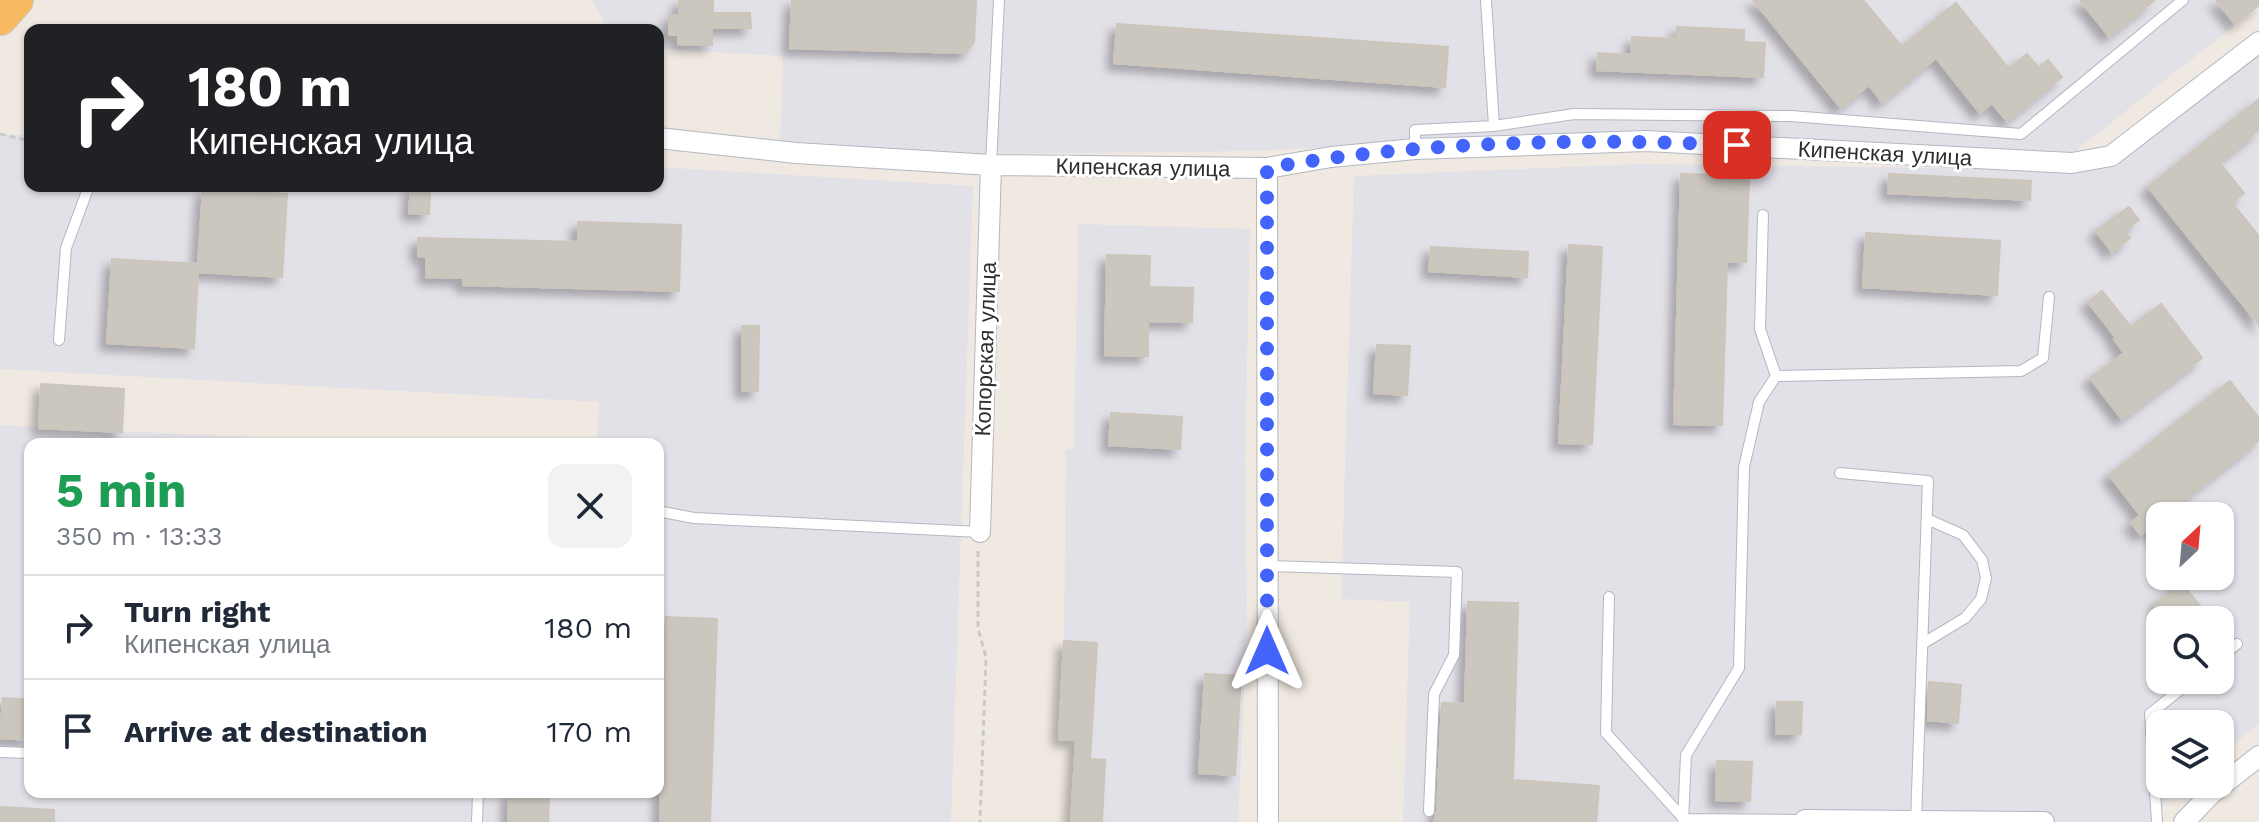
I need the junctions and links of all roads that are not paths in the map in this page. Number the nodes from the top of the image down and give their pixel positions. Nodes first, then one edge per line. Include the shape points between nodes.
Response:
1 (16, 0) edge
2 (999, 0) edge
3 (1486, 0) edge
4 (2183, 0) edge
5 (0, 18) edge
6 (2259, 42) edge
7 (1494, 126) junction
8 (664, 139) edge
9 (1415, 149) junction
10 (991, 165) junction
11 (1267, 168) junction
12 (87, 192) edge
13 (1763, 215) dead end
14 (2049, 297) dead end
15 (59, 340) dead end
16 (1776, 376) junction
17 (1840, 473) dead end
18 (664, 512) edge
19 (1927, 519) junction
20 (980, 532) joint
21 (1267, 566) junction
22 (1609, 597) dead end
23 (1922, 644) junction
24 (2237, 644) dead end
25 (2234, 646) edge
26 (2175, 694) edge
27 (0, 752) edge
28 (24, 753) edge
29 (2259, 756) edge
30 (478, 798) edge
31 (1429, 811) dead end
32 (1684, 820) edge
33 (1812, 821) edge
34 (1883, 821) edge
35 (1916, 821) edge
36 (477, 822) edge
37 (1268, 822) edge
38 (2044, 822) edge
39 (2157, 822) edge
40 (2184, 822) edge

1 - 5 highway
2 - 10 lane
3 - 7 lane
4 - 7 lane via 2021,134 1791,116 1574,114
6 - 9 street, Кипенская улица via 2111,156 2072,163 1646,141
7 - 9 lane via 1415,130
8 - 10 street, Кипенская улица
9 - 11 street, Кипенская улица
10 - 11 street, Кипенская улица
10 - 20 street, Копорская улица
11 - 21 street
12 - 15 lane via 66,248
13 - 16 lane via 1760,329
14 - 16 lane via 2043,358 2021,371
16 - 32 lane via 1759,402 1744,467 1739,668 1686,755
17 - 19 lane via 1928,481
18 - 20 lane
19 - 23 lane
19 - 23 lane via 1963,535 1982,560 1986,578 1981,599 1965,618
21 - 31 lane via 1457,572 1454,655 1434,694
21 - 37 street
22 - 32 lane via 1606,733
23 - 35 lane
24 - 25 lane
26 - 39 lane via 2150,714
27 - 28 lane
29 - 40 street
30 - 36 lane
32 - 33 lane
33 - 34 street
34 - 35 street
35 - 38 street

